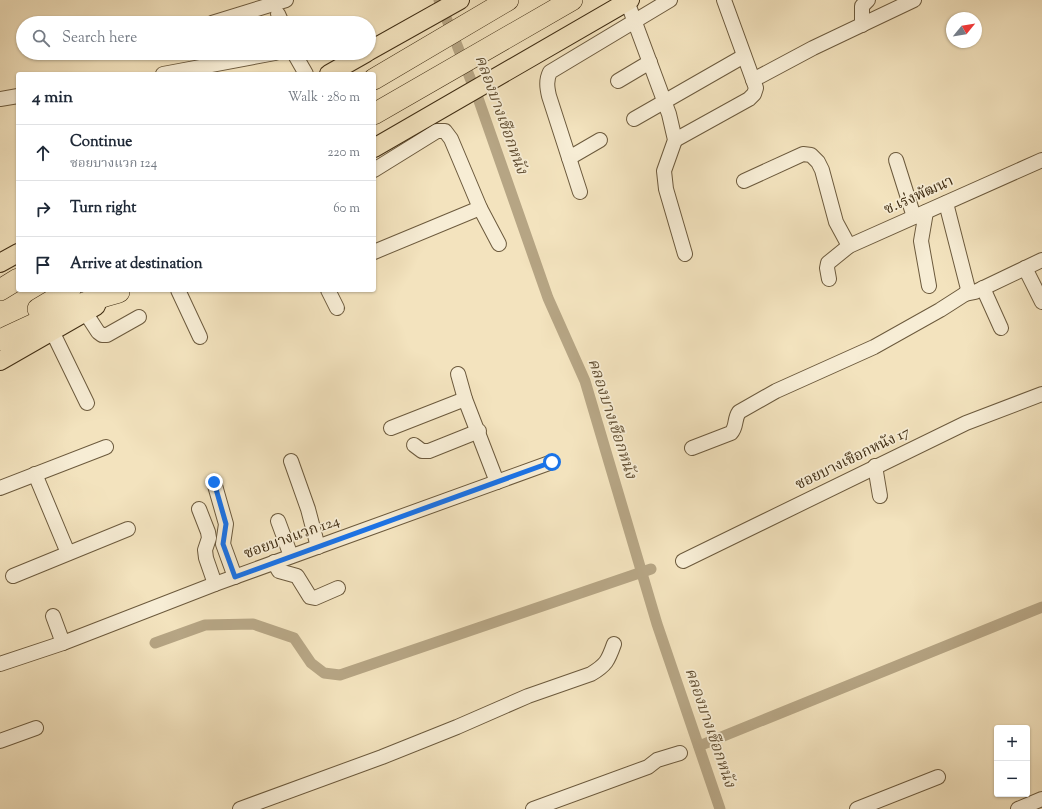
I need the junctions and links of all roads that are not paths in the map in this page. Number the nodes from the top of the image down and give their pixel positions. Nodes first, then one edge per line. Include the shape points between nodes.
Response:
1 (286, 0) edge
2 (460, 0) edge
3 (508, 0) edge
4 (572, 0) edge
5 (670, 0) edge
6 (724, 0) edge
7 (868, 0) edge
8 (914, 0) edge
9 (629, 1) edge
10 (235, 16) edge
11 (635, 21) junction
12 (862, 25) junction
13 (376, 47) edge
14 (744, 56) junction
15 (207, 60) edge
16 (298, 60) edge
17 (354, 60) edge
18 (650, 62) junction
19 (187, 72) edge
20 (305, 72) edge
21 (333, 72) edge
22 (376, 78) edge
23 (753, 80) junction
24 (618, 81) dead end
25 (16, 96) edge
26 (0, 99) edge
27 (664, 101) junction
28 (376, 113) edge
29 (634, 119) dead end
30 (600, 140) dead end
31 (675, 140) junction
32 (376, 147) edge
33 (569, 158) junction
34 (896, 160) dead end
35 (1042, 160) edge
36 (376, 169) edge
37 (744, 181) dead end
38 (580, 192) dead end
39 (946, 203) junction
40 (480, 208) junction
41 (920, 214) junction
42 (499, 244) dead end
43 (849, 246) junction
44 (376, 251) edge
45 (685, 254) dead end
46 (1042, 260) edge
47 (1024, 268) junction
48 (829, 279) dead end
49 (16, 280) edge
50 (929, 286) dead end
51 (983, 288) junction
52 (0, 290) edge
53 (67, 292) edge
54 (117, 292) edge
55 (119, 292) edge
56 (179, 292) edge
57 (329, 292) edge
58 (965, 294) junction
59 (1042, 302) edge
60 (337, 308) dead end
61 (85, 312) junction
62 (139, 317) dead end
63 (1001, 328) dead end
64 (52, 331) junction
65 (0, 332) edge
66 (200, 337) dead end
67 (0, 340) edge
68 (0, 361) edge
69 (458, 374) dead end
70 (1042, 394) edge
71 (465, 399) junction
72 (87, 403) dead end
73 (391, 428) dead end
74 (479, 431) junction
75 (414, 445) dead end
76 (106, 447) dead end
77 (692, 448) dead end
78 (291, 461) dead end
79 (552, 462) dead end
80 (875, 466) junction
81 (36, 474) junction
82 (214, 482) dead end
83 (497, 482) junction
84 (0, 488) edge
85 (880, 496) dead end
86 (199, 509) dead end
87 (278, 521) dead end
88 (128, 529) dead end
89 (318, 547) junction
90 (68, 553) junction
91 (291, 556) junction
92 (683, 561) dead end
93 (274, 562) junction
94 (13, 576) dead end
95 (235, 577) junction
96 (215, 584) junction
97 (338, 588) dead end
98 (52, 616) dead end
99 (63, 643) junction
100 (614, 644) dead end
101 (0, 664) edge
102 (36, 728) dead end
103 (0, 741) edge
104 (680, 753) dead end
105 (938, 777) dead end
106 (1042, 798) edge
107 (240, 809) edge
108 (532, 809) edge
109 (857, 809) edge
110 (1018, 809) edge

1 - 10 street
2 - 13 main road
3 - 22 highway
4 - 28 highway
5 - 11 street
6 - 14 street
7 - 12 street via 862,6
8 - 12 street
9 - 11 street
9 - 32 main road
11 - 18 street
11 - 33 street via 550,72 547,78 549,96
12 - 23 street
14 - 23 street
14 - 27 street
15 - 19 street
16 - 20 street
17 - 21 main road
18 - 24 street
18 - 27 street
23 - 31 street via 756,88 749,99
25 - 26 street
27 - 29 street
27 - 31 street
30 - 33 street
31 - 45 street via 664,171 666,189
33 - 38 street
34 - 41 street
35 - 39 street, ซ.เร่งพัฒนา
36 - 40 street via 437,131 445,131 451,139
37 - 43 street via 803,154 811,155 822,170 836,222
39 - 41 street, ซ.เร่งพัฒนา
39 - 58 street via 968,289
40 - 42 street
40 - 44 street
41 - 43 street, ซ.เร่งพัฒนา
41 - 50 street
43 - 48 street, ซ.เร่งพัฒนา via 828,263
46 - 47 street
47 - 51 street
47 - 59 street
49 - 52 highway
51 - 58 street
51 - 63 street
53 - 65 highway
54 - 67 highway via 67,309
55 - 61 main road
56 - 66 street
57 - 60 street
58 - 77 street via 874,347 776,391 739,412 731,434
61 - 62 street via 102,335 107,335
61 - 64 main road
64 - 68 main road
64 - 72 street
69 - 71 street
70 - 80 street, ซอยบางเชือกหนัง 17 via 966,423
71 - 73 street
71 - 74 street
74 - 75 street via 428,451 422,451
74 - 83 street
76 - 81 street
78 - 89 street
79 - 83 street, ซอยบางแวก 124
80 - 85 street
80 - 92 street, ซอยบางเชือกหนัง 17
81 - 84 street
81 - 90 street
82 - 95 street via 226,524 223,544
83 - 89 street, ซอยบางแวก 124
86 - 96 street via 208,532 206,558
87 - 91 street
88 - 90 street
89 - 91 street, ซอยบางแวก 124
90 - 94 street
91 - 93 street, ซอยบางแวก 124
93 - 95 street, ซอยบางแวก 124
93 - 97 street via 278,571 297,576 310,597 315,598
95 - 96 street, ซอยบางแวก 124
96 - 99 street, ซอยบางแวก 124
98 - 99 street
99 - 101 street, ซอยบางแวก 124
100 - 107 street via 608,662 591,674 528,696 382,757
102 - 103 street
104 - 108 street
105 - 109 street
106 - 110 street

